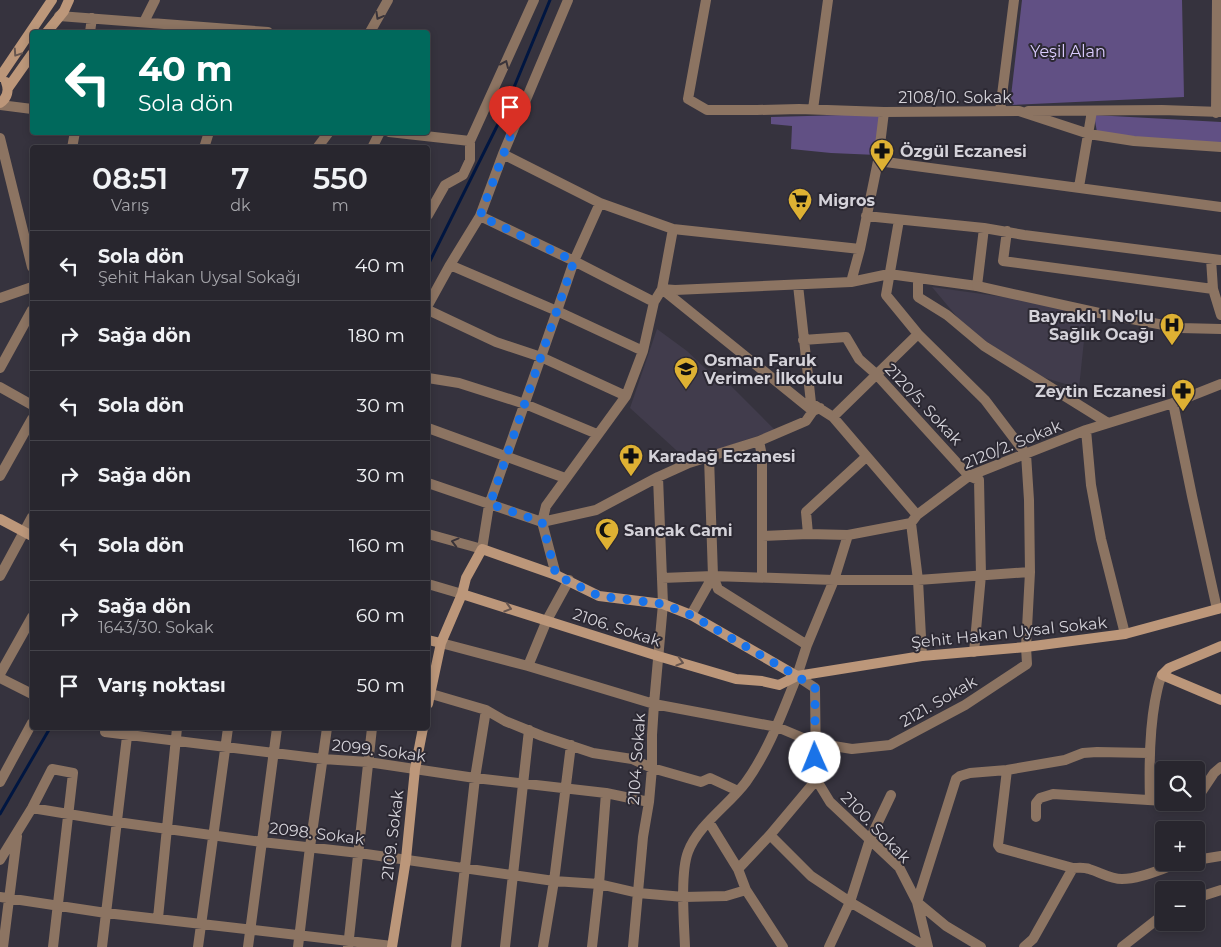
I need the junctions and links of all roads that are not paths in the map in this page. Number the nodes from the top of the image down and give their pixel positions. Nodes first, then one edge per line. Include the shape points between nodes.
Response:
1 (52, 0) edge
2 (69, 0) edge
3 (155, 0) edge
4 (388, 0) edge
5 (534, 0) edge
6 (568, 0) edge
7 (706, 0) edge
8 (828, 0) edge
9 (1014, 0) edge
10 (1217, 0) edge
11 (59, 16) junction
12 (92, 18) junction
13 (144, 22) junction
14 (32, 30) edge
15 (49, 30) edge
16 (90, 30) edge
17 (210, 30) edge
18 (371, 30) edge
19 (30, 33) edge
20 (30, 57) edge
21 (0, 77) edge
22 (8, 88) junction
23 (0, 104) edge
24 (30, 108) edge
25 (813, 110) junction
26 (1000, 111) junction
27 (1019, 111) junction
28 (1092, 111) junction
29 (884, 112) junction
30 (1218, 112) edge
31 (1089, 134) junction
32 (419, 135) edge
33 (0, 138) edge
34 (470, 140) junction
35 (1221, 147) edge
36 (503, 154) junction
37 (878, 161) junction
38 (1079, 187) junction
39 (600, 203) junction
40 (1221, 206) edge
41 (430, 211) edge
42 (480, 216) junction
43 (866, 216) junction
44 (900, 220) junction
45 (984, 228) junction
46 (673, 229) junction
47 (1007, 232) junction
48 (860, 249) junction
49 (30, 259) edge
50 (1216, 259) edge
51 (574, 261) junction
52 (450, 265) junction
53 (889, 274) junction
54 (918, 278) junction
55 (851, 282) junction
56 (798, 285) junction
57 (977, 286) junction
58 (30, 288) edge
59 (662, 289) junction
60 (1213, 289) junction
61 (0, 298) edge
62 (430, 301) edge
63 (654, 302) junction
64 (430, 311) edge
65 (557, 312) junction
66 (1221, 315) edge
67 (29, 327) edge
68 (1221, 329) edge
69 (918, 334) junction
70 (803, 340) junction
71 (643, 351) junction
72 (541, 357) junction
73 (0, 368) edge
74 (876, 374) junction
75 (430, 378) edge
76 (1221, 384) edge
77 (0, 387) edge
78 (626, 396) junction
79 (1173, 403) junction
80 (30, 404) edge
81 (525, 404) junction
82 (816, 409) junction
83 (833, 417) junction
84 (30, 423) edge
85 (1108, 423) junction
86 (430, 429) edge
87 (1086, 430) junction
88 (597, 434) junction
89 (759, 440) junction
90 (1026, 454) junction
91 (507, 456) junction
92 (709, 457) junction
93 (866, 457) junction
94 (0, 476) edge
95 (969, 476) junction
96 (658, 477) junction
97 (565, 478) junction
98 (430, 484) edge
99 (490, 504) junction
100 (0, 519) edge
101 (914, 519) junction
102 (542, 522) junction
103 (29, 534) edge
104 (808, 534) junction
105 (430, 535) edge
106 (848, 535) junction
107 (763, 536) junction
108 (482, 549) junction
109 (1030, 572) junction
110 (556, 575) junction
111 (981, 575) junction
112 (0, 576) edge
113 (713, 576) junction
114 (762, 577) junction
115 (662, 578) junction
116 (569, 580) junction
117 (834, 580) junction
118 (918, 580) junction
119 (430, 585) edge
120 (462, 594) junction
121 (663, 604) junction
122 (1219, 609) edge
123 (691, 615) junction
124 (547, 620) junction
125 (30, 621) edge
126 (1125, 634) junction
127 (430, 640) edge
128 (441, 643) junction
129 (807, 645) junction
130 (1221, 646) edge
131 (1026, 647) junction
132 (974, 652) junction
133 (658, 656) junction
134 (922, 656) junction
135 (528, 666) junction
136 (1162, 675) junction
137 (0, 676) edge
138 (797, 676) junction
139 (430, 689) edge
140 (30, 693) edge
141 (430, 697) edge
142 (1221, 700) edge
143 (654, 704) junction
144 (486, 710) junction
145 (30, 727) edge
146 (776, 727) junction
147 (177, 730) edge
148 (228, 730) edge
149 (277, 730) edge
150 (327, 730) edge
151 (372, 730) edge
152 (423, 730) edge
153 (529, 730) junction
154 (127, 731) edge
155 (105, 732) dead end
156 (175, 741) junction
157 (815, 743) junction
158 (571, 745) junction
159 (226, 747) junction
160 (274, 753) junction
161 (1149, 753) junction
162 (323, 759) junction
163 (368, 762) junction
164 (1221, 767) edge
165 (652, 768) junction
166 (415, 769) junction
167 (1008, 770) junction
168 (475, 778) junction
169 (817, 778) junction
170 (0, 782) edge
171 (522, 783) junction
172 (1205, 786) edge
173 (565, 789) junction
174 (738, 791) junction
175 (606, 793) junction
176 (891, 795) dead end
177 (1150, 800) junction
178 (1155, 800) edge
179 (649, 802) junction
180 (32, 808) junction
181 (68, 814) junction
182 (1036, 817) dead end
183 (118, 822) junction
184 (709, 822) junction
185 (166, 829) junction
186 (18, 830) junction
187 (214, 835) junction
188 (770, 835) junction
189 (870, 839) junction
190 (262, 842) junction
191 (310, 848) junction
192 (359, 853) junction
193 (1221, 856) edge
194 (1205, 859) edge
195 (0, 860) edge
196 (406, 860) junction
197 (1073, 868) junction
198 (464, 869) junction
199 (738, 869) junction
200 (1155, 870) edge
201 (513, 875) junction
202 (554, 881) junction
203 (599, 884) junction
204 (746, 890) junction
205 (1221, 890) edge
206 (638, 893) junction
207 (1205, 895) edge
208 (684, 897) junction
209 (4, 898) edge
210 (850, 902) junction
211 (917, 902) junction
212 (57, 905) junction
213 (106, 913) junction
214 (158, 918) junction
215 (1155, 921) edge
216 (202, 923) junction
217 (249, 929) junction
218 (299, 936) junction
219 (348, 944) edge
220 (392, 946) edge
221 (3, 947) edge
222 (52, 947) edge
223 (102, 947) edge
224 (198, 947) edge
225 (248, 947) edge
226 (298, 947) edge
227 (456, 947) edge
228 (505, 947) edge
229 (543, 947) edge
230 (592, 947) edge
231 (633, 947) edge
232 (685, 947) edge
233 (783, 947) edge
234 (829, 947) edge
235 (927, 947) edge
236 (981, 947) edge
237 (1024, 947) edge
238 (1122, 947) edge

1 -> 14 main road
2 - 11 main road
3 - 13 street
4 -> 18 street
34 -> 5 street
6 - 36 street
7 - 25 street, 2108/10. Sokak via 688,99 708,110
8 - 25 street
9 - 26 street
10 - 30 street
11 - 12 street
11 - 15 main road
12 - 13 street
12 - 16 street
13 - 17 street
19 -> 21 main road
20 - 22 main road
21 - 22 main road
22 - 23 main road
23 - 24 street
25 - 29 street, 2108/10. Sokak
26 - 27 street, 2108/10. Sokak
26 - 29 street, 2108/10. Sokak
27 - 28 street
27 - 31 street, 2108/10. Sokak
28 - 30 street
28 - 31 street
29 - 37 street
31 - 35 street, 2108/10. Sokak via 1134,141
31 - 38 street
32 - 34 street
33 - 49 street
34 - 41 street via 470,160 463,175 445,185
36 - 39 street
36 - 42 street
37 - 38 street
37 - 43 street
38 - 40 street
39 - 46 street
39 - 51 street
42 - 51 street
42 - 52 street
43 - 44 street
43 - 48 street
44 - 45 street
44 - 53 street
45 - 47 street
45 - 57 street
46 - 48 street
46 - 59 street
47 - 50 street
47 - 60 street via 1003,261
48 - 55 street
50 - 60 street
51 - 63 street
51 - 65 street
52 - 62 street
52 - 65 street
53 - 54 street
53 - 55 street
53 - 69 street via 886,295
54 - 57 street
54 - 85 street via 918,297 947,315 984,346
55 - 56 street
56 - 59 street
56 - 70 street
57 - 68 street via 1180,328
58 - 61 street
59 - 63 street
59 - 82 street
60 - 66 street
63 - 71 street
64 - 72 street via 496,342
65 - 71 street
65 - 72 street
67 - 73 street
69 - 74 street
69 - 90 street via 985,400
70 - 74 street, 2120/5. Sokak via 846,337 859,359
70 - 82 street via 811,403
71 - 78 street
72 - 78 street
72 - 81 street
74 - 83 street
74 - 95 street, 2120/5. Sokak
75 - 81 street via 459,383
76 - 79 street, 2120/2. Sokak
77 - 80 street
78 - 88 street
79 - 85 street, 2120/2. Sokak
79 - 122 street
81 - 88 street
81 - 91 street
82 - 83 street
82 - 89 street via 806,421
83 - 93 street
84 - 94 street
85 - 87 street, 2120/2. Sokak
86 - 91 street
87 - 90 street, 2120/2. Sokak
87 - 126 street via 1091,486 1101,539
88 - 97 street
89 - 92 street
89 - 107 street
90 - 95 street, 2120/2. Sokak
90 - 109 street, 2121. Sokak
91 - 97 street
91 - 99 street
92 - 96 street
92 - 113 street
93 - 101 street
93 - 104 street via 806,512
95 - 101 street, 2120/2. Sokak
95 - 111 street, 2120/5. Sokak via 979,480
96 - 102 street via 596,510
96 - 115 street
97 - 102 street via 546,506
98 - 99 street
99 - 102 street
99 - 108 street
100 - 103 main road
101 - 106 street, 2120/2. Sokak
101 - 118 street
102 - 110 street
103 - 112 street
104 - 106 street, 2120/2. Sokak
104 - 107 street, 2120/2. Sokak
108 -> 105 street
106 - 117 street
107 - 114 street
108 - 110 main road
108 - 120 main road via 466,578
109 - 111 street
109 - 131 street, 2121. Sokak
110 - 116 main road
111 - 118 street
111 - 132 street, 2120/5. Sokak
113 - 114 street
113 - 115 street
113 - 123 street
113 - 129 street via 718,589
114 - 117 street
115 - 121 street
116 - 121 main road via 599,596
116 - 124 street
117 - 118 street
117 - 129 street
118 - 134 street
119 - 120 street, 2106. Sokak
120 -> 124 main road, 2106. Sokak
120 - 128 main road
121 - 123 main road
121 - 133 street
122 - 126 main road, Şehit Hakan Uysal Sokak
123 - 138 main road
124 - 133 main road, 2106. Sokak
124 - 135 street
125 - 137 street
126 - 131 main road, Şehit Hakan Uysal Sokak
127 - 128 main road
128 - 135 street, 2104. Sokak
128 - 139 main road
129 - 138 street
130 - 136 main road via 1169,668
131 - 132 main road, Şehit Hakan Uysal Sokak
131 - 157 street, 2121. Sokak via 1026,664 965,705 890,745 852,749
132 - 134 main road, Şehit Hakan Uysal Sokak
133 -> 138 main road, 2106. Sokak via 736,678 778,685
133 - 143 street
134 - 138 main road, Şehit Hakan Uysal Sokak
135 - 143 street, 2104. Sokak
136 - 142 main road
136 - 161 street via 1152,719
137 - 140 street
138 - 146 street
138 - 157 street, 2100. Sokak via 815,688
141 - 144 street
143 - 146 street, 2121. Sokak
143 - 165 street, 2104. Sokak
144 - 153 street
144 - 168 street
145 - 170 street
146 - 157 street, 2121. Sokak
146 - 174 street via 764,755
147 - 156 street
148 - 159 street
149 - 160 street
150 - 162 street
151 - 163 street
152 - 166 main road, 2109. Sokak
153 - 158 street
153 - 171 street
154 - 155 street, 2099. Sokak
154 - 156 street, 2099. Sokak
154 - 183 street
156 - 159 street, 2099. Sokak
156 - 185 street
157 - 169 street, 2100. Sokak
158 - 165 street via 632,759
158 - 173 street
159 - 160 street, 2099. Sokak
159 - 187 street
160 - 162 street, 2099. Sokak
160 - 190 street
161 - 167 street via 1083,753 1065,760
161 - 177 street
162 - 163 street, 2099. Sokak
162 - 191 street
163 - 166 street, 2099. Sokak
163 - 192 street
164 - 172 street
165 - 174 street via 701,782 710,778
165 - 179 street, 2104. Sokak
166 - 168 street, 2099. Sokak
166 - 196 main road, 2109. Sokak
167 - 197 street via 998,845
167 - 211 street via 970,774 956,779
168 - 171 street, 2099. Sokak
168 - 198 street
169 - 188 street
169 - 189 street, 2100. Sokak via 830,802
171 - 173 street, 2099. Sokak
171 - 201 street
173 - 175 street, 2099. Sokak
173 - 202 street
174 - 184 street
175 - 179 street, 2099. Sokak
175 - 203 street
176 - 189 street
177 - 178 street
177 - 182 street via 1053,794 1040,798 1036,803
179 - 206 street, 2104. Sokak
180 - 181 street, 2098. Sokak
180 - 181 street via 52,769 73,773
180 - 186 street
181 - 183 street, 2098. Sokak
181 - 212 street
183 - 185 street, 2098. Sokak
183 - 213 street
184 - 199 street
184 - 208 street via 688,852
185 - 187 street, 2098. Sokak
185 - 214 street
186 - 195 street
186 - 209 street
187 - 190 street, 2098. Sokak
187 - 216 street
188 - 199 street
188 - 210 street via 811,876
189 - 210 street
189 - 211 street, 2100. Sokak via 899,867
190 - 191 street, 2098. Sokak
190 - 217 street
191 - 192 street, 2098. Sokak
191 - 218 street
192 - 196 street, 2098. Sokak
192 - 219 street
193 - 194 street
196 - 198 street, 2098. Sokak
196 - 220 main road, 2109. Sokak
197 - 200 street via 1088,868 1122,879
197 - 237 street via 1033,939
198 - 201 street, 2098. Sokak
198 - 227 street
199 - 204 street
201 - 202 street, 2098. Sokak
201 - 228 street
202 - 203 street, 2098. Sokak
202 - 229 street
203 - 206 street, 2098. Sokak
203 - 230 street
204 - 208 street, 2098. Sokak via 726,896
204 - 233 street
205 - 207 street
206 - 208 street, 2098. Sokak
206 - 231 street, 2104. Sokak
208 - 232 street
209 - 212 street
209 - 221 street
210 - 234 street
210 - 235 street
211 - 235 street, 2100. Sokak
211 - 236 street via 946,926
212 - 213 street
212 - 222 street
213 - 214 street
213 - 223 street
214 - 216 street
215 - 238 street
216 - 217 street
216 - 224 street
217 - 218 street
217 - 225 street
218 - 219 street
218 - 226 street
219 - 220 street

